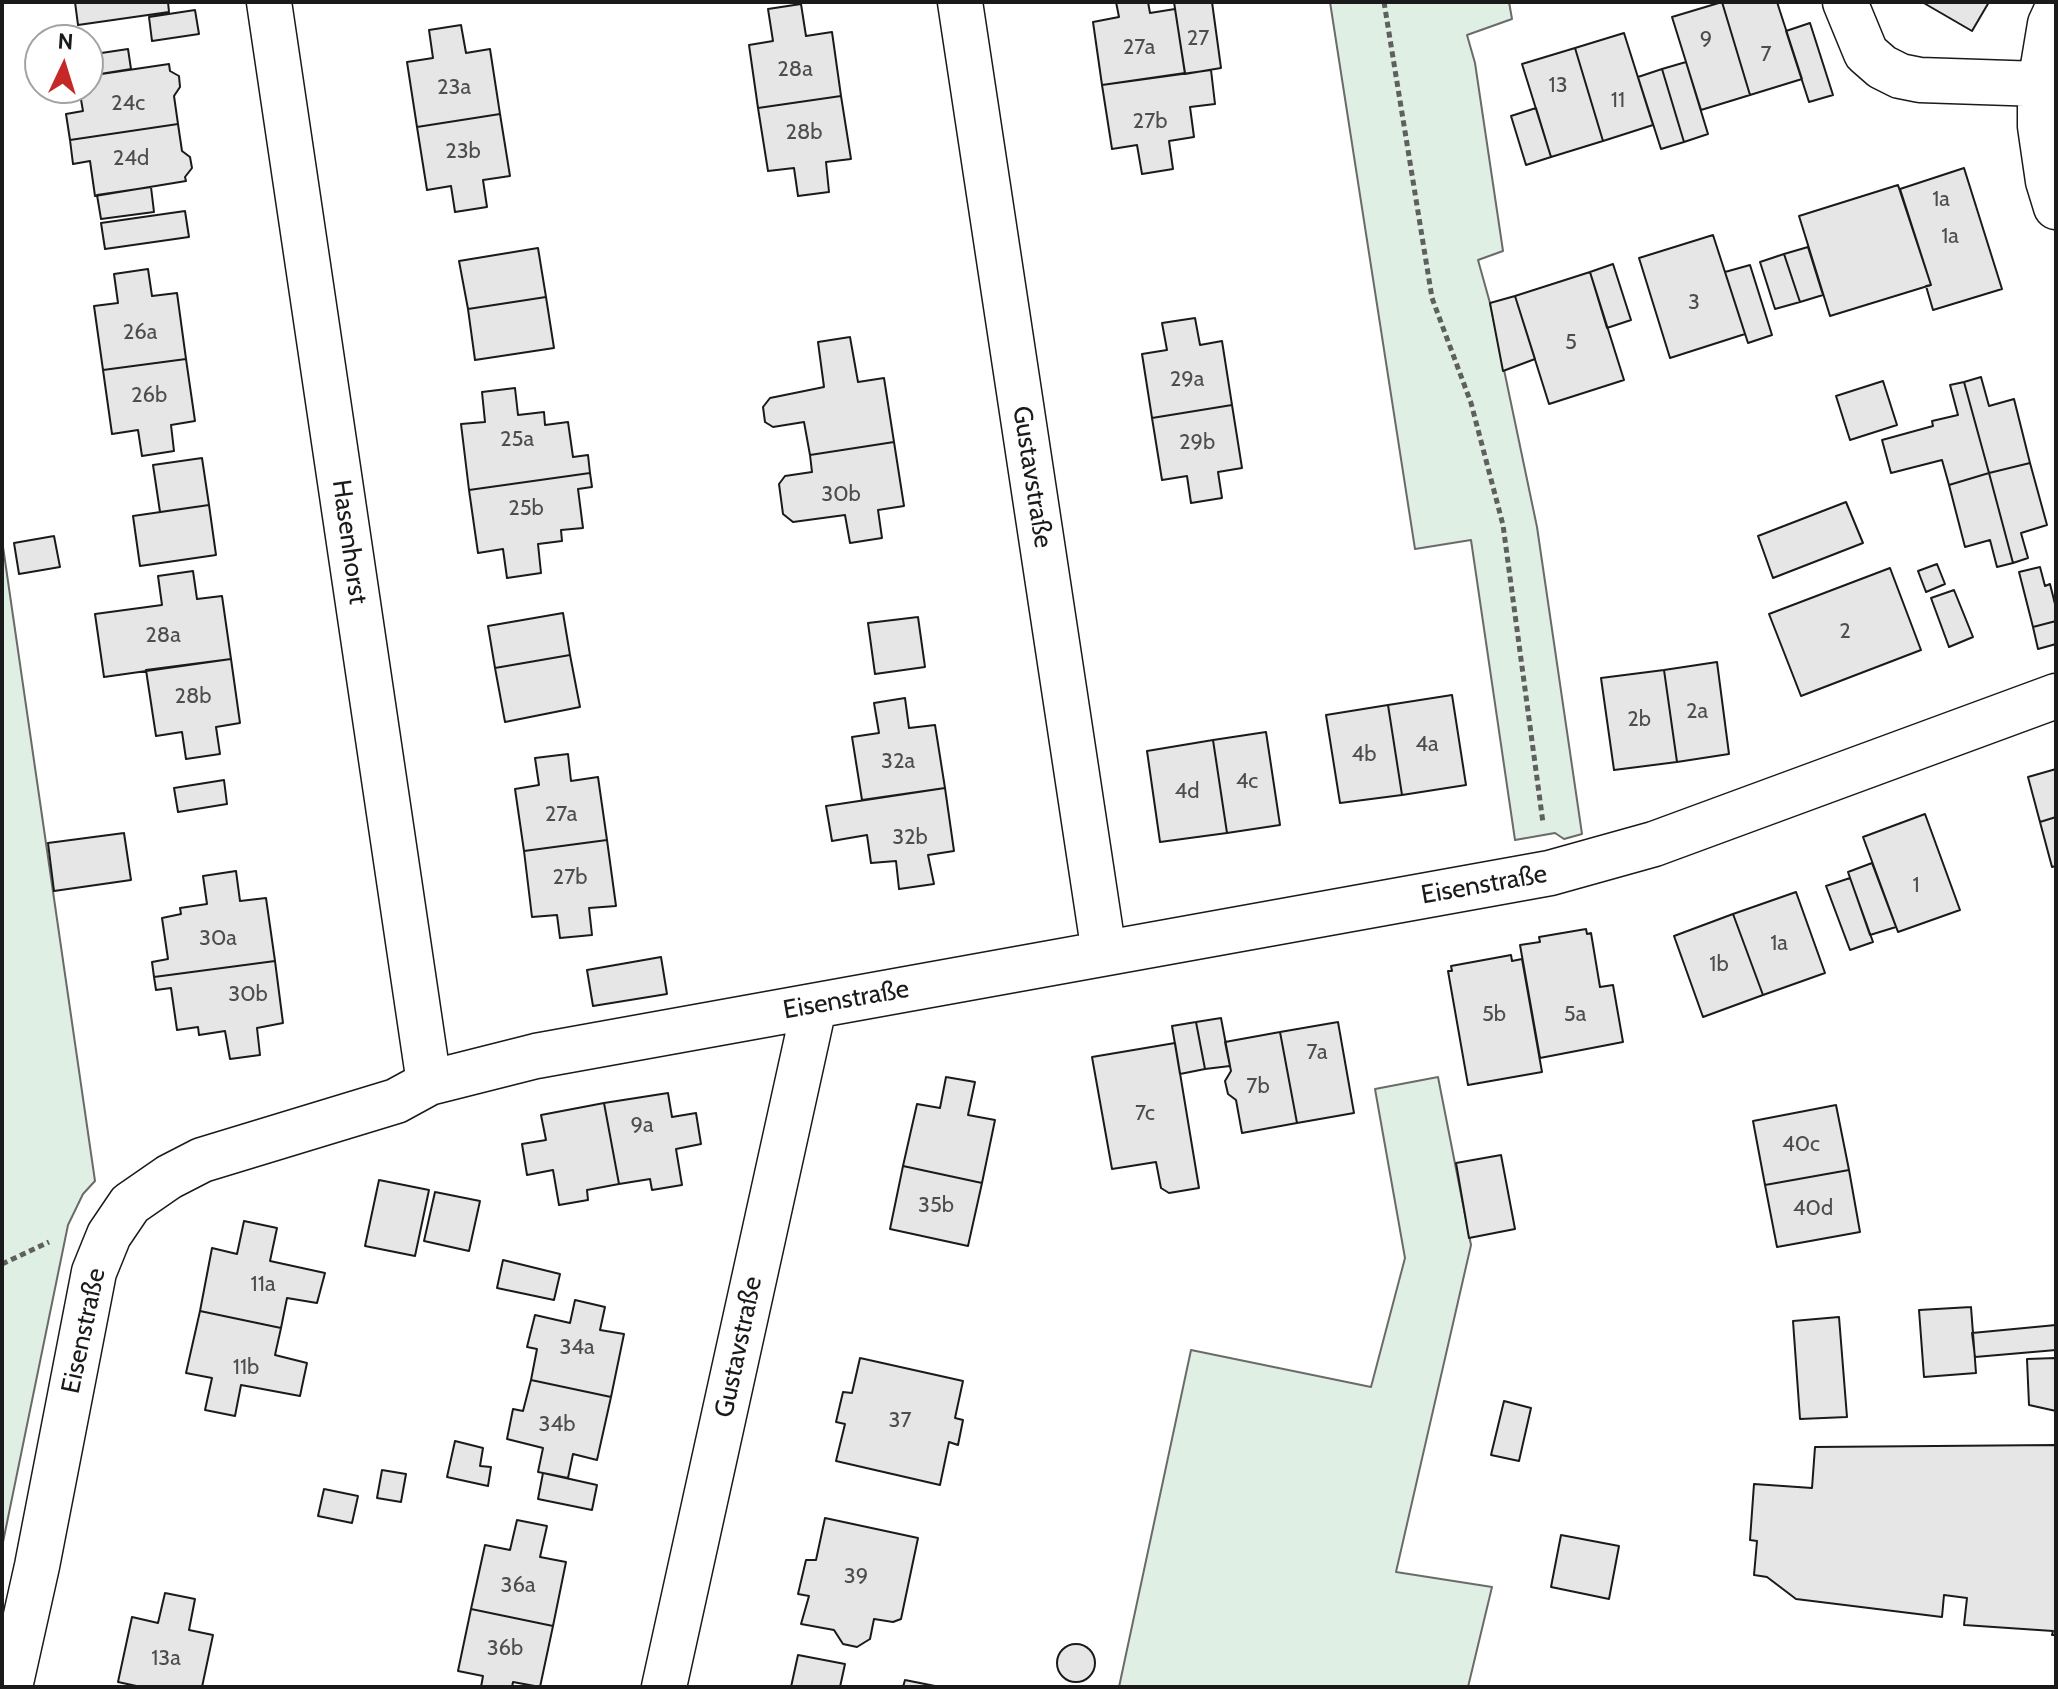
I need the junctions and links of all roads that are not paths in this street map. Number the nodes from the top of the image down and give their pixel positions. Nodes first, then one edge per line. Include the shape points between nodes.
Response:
1 (269, 2) edge
2 (960, 2) edge
3 (1845, 2) edge
4 (2056, 11) edge
5 (2040, 84) junction
6 (2056, 207) edge
7 (2056, 696) edge
8 (1104, 953) junction
9 (814, 1007) junction
10 (429, 1083) junction
11 (10, 1687) edge
12 (664, 1687) edge

1 - 10 street, Hasenhorst
2 - 8 street, Gustavstraße
3 - 5 street via 1866,53 1900,76
4 - 5 street
5 - 6 street via 2040,126
7 - 8 street, Eisenstraße via 1654,844 1550,873
8 - 9 street, Eisenstraße
9 - 10 street, Eisenstraße via 536,1056
9 - 12 street, Gustavstraße
10 - 11 street, Eisenstraße via 396,1101 202,1160 130,1204 109,1235 94,1272

